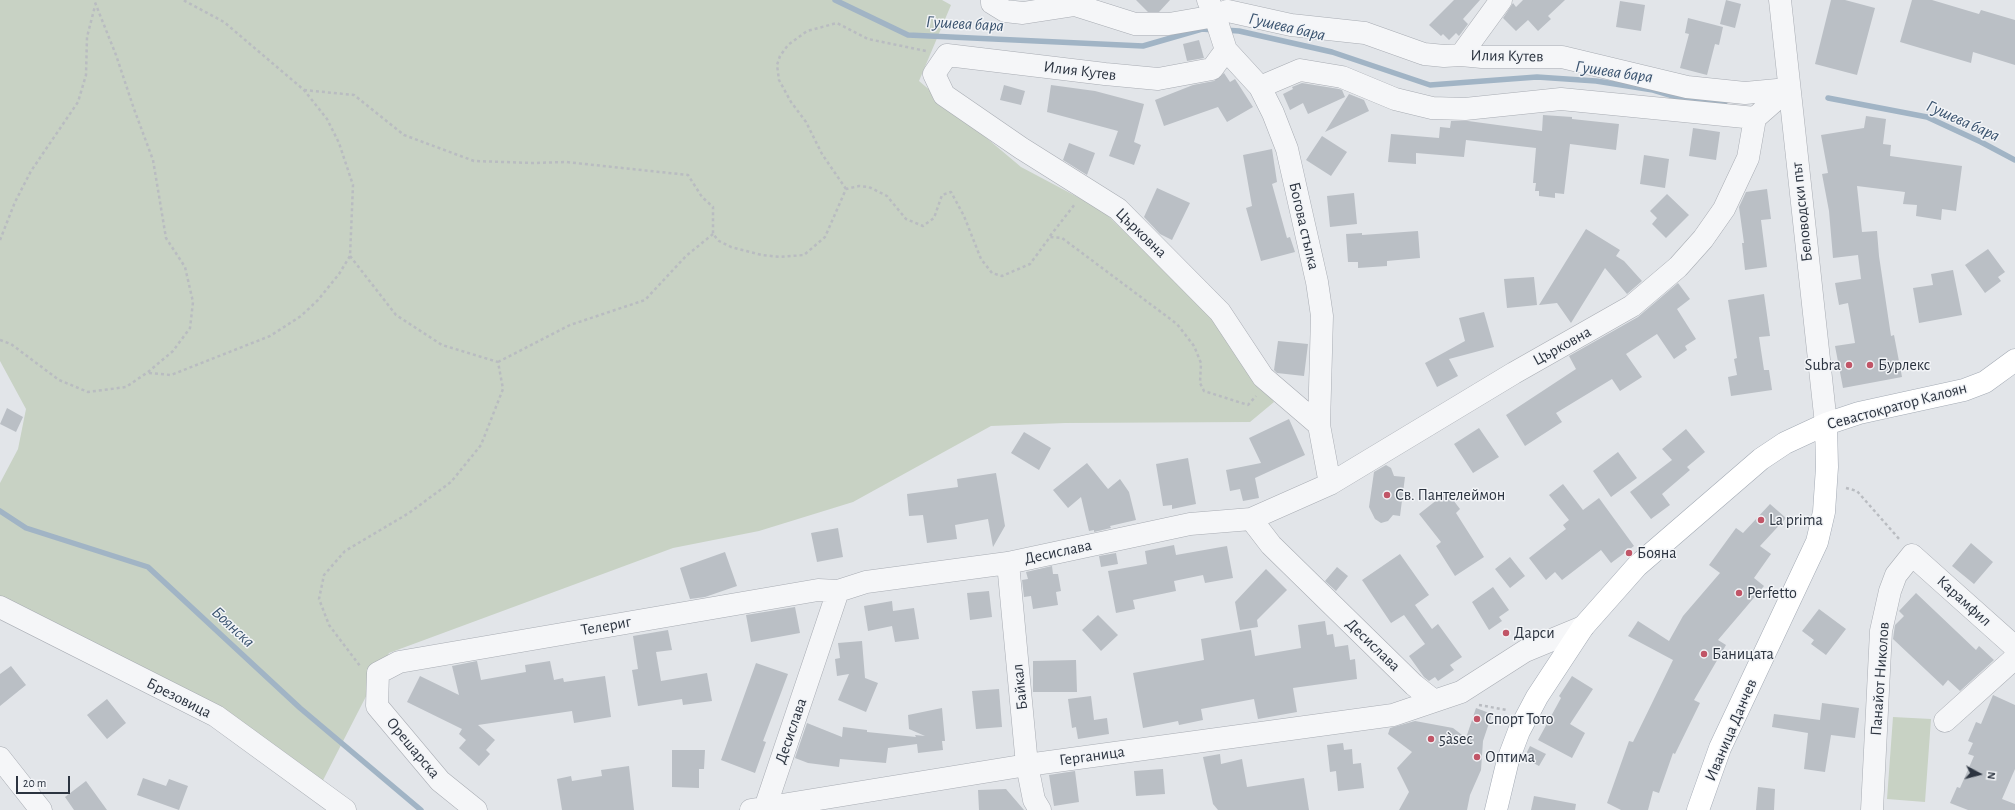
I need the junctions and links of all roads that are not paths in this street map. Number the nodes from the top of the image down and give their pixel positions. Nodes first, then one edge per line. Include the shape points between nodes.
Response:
1 (992, 0) edge
2 (1501, 0) edge
3 (1780, 0) edge
4 (1222, 7) edge
5 (1226, 50) junction
6 (1461, 55) junction
7 (934, 74) joint
8 (1260, 87) junction
9 (1788, 89) junction
10 (1755, 118) junction
11 (2015, 360) edge
12 (1826, 424) junction
13 (1319, 425) junction
14 (1330, 484) junction
15 (1251, 519) junction
16 (1912, 555) joint
17 (1008, 563) junction
18 (838, 591) junction
19 (0, 607) edge
20 (1583, 627) junction
21 (2015, 647) edge
22 (2015, 658) edge
23 (378, 673) joint
24 (1433, 700) junction
25 (1945, 721) dead end
26 (0, 758) edge
27 (1027, 765) junction
28 (758, 809) edge
29 (41, 810) edge
30 (345, 810) edge
31 (476, 810) edge
32 (1040, 810) edge
33 (1496, 810) edge
34 (1698, 810) edge
35 (1872, 810) edge

1 - 4 street via 1005,11 1023,13 1075,5 1135,24 1169,24
2 - 6 street
3 - 9 street, Беловодски път
4 - 5 street, Богова стъпка
4 - 6 street, Илия Кутев via 1291,25 1365,33 1424,54
5 - 7 street, Илия Кутев via 1212,69 1158,79 947,55
5 - 8 street, Богова стъпка
6 - 9 street, Илия Кутев via 1562,57 1688,87 1745,93
7 - 13 street, Църковна via 944,95 1021,148 1118,209 1220,312 1262,377
8 - 10 street via 1300,70 1342,77 1394,99 1432,108 1465,109 1561,99
8 - 13 street, Богова стъпка via 1273,113 1286,150 1317,282 1322,316
9 - 10 street
9 - 12 street, Беловодски път
10 - 14 street, Църковна via 1748,158 1724,209 1703,239 1678,267 1632,306 1514,373
11 - 12 main road, Севастократор Калоян via 1985,382 1964,390 1850,415
12 - 20 main road, Севастократор Калоян via 1785,443 1761,459 1637,566
12 - 34 main road, Иваница Данчев via 1826,483 1822,527 1720,748
13 - 14 street, Богова стъпка
14 - 15 street, Църковна
15 - 17 street, Десислава via 1190,524
15 - 24 street, Десислава via 1271,545 1414,685
16 - 21 street, Карамфил
16 - 35 street, Панайот Николов via 1896,575 1881,631
17 - 18 street, Десислава via 866,582
17 - 27 street, Байкал
18 - 23 street, Телериг via 818,590 399,662
18 - 28 street, Десислава
19 - 30 street, Брезовица via 216,716
20 - 24 street, Севастократор Калоян via 1525,650 1461,692
20 - 33 main road, Севастократор Калоян via 1537,697 1519,731 1508,760
22 - 25 street
23 - 31 street, Орешарска via 377,706 440,781
24 - 27 street, Герганица via 1393,715
26 - 29 street
27 - 28 street, Герганица
27 - 32 street, Байкал via 1034,800

